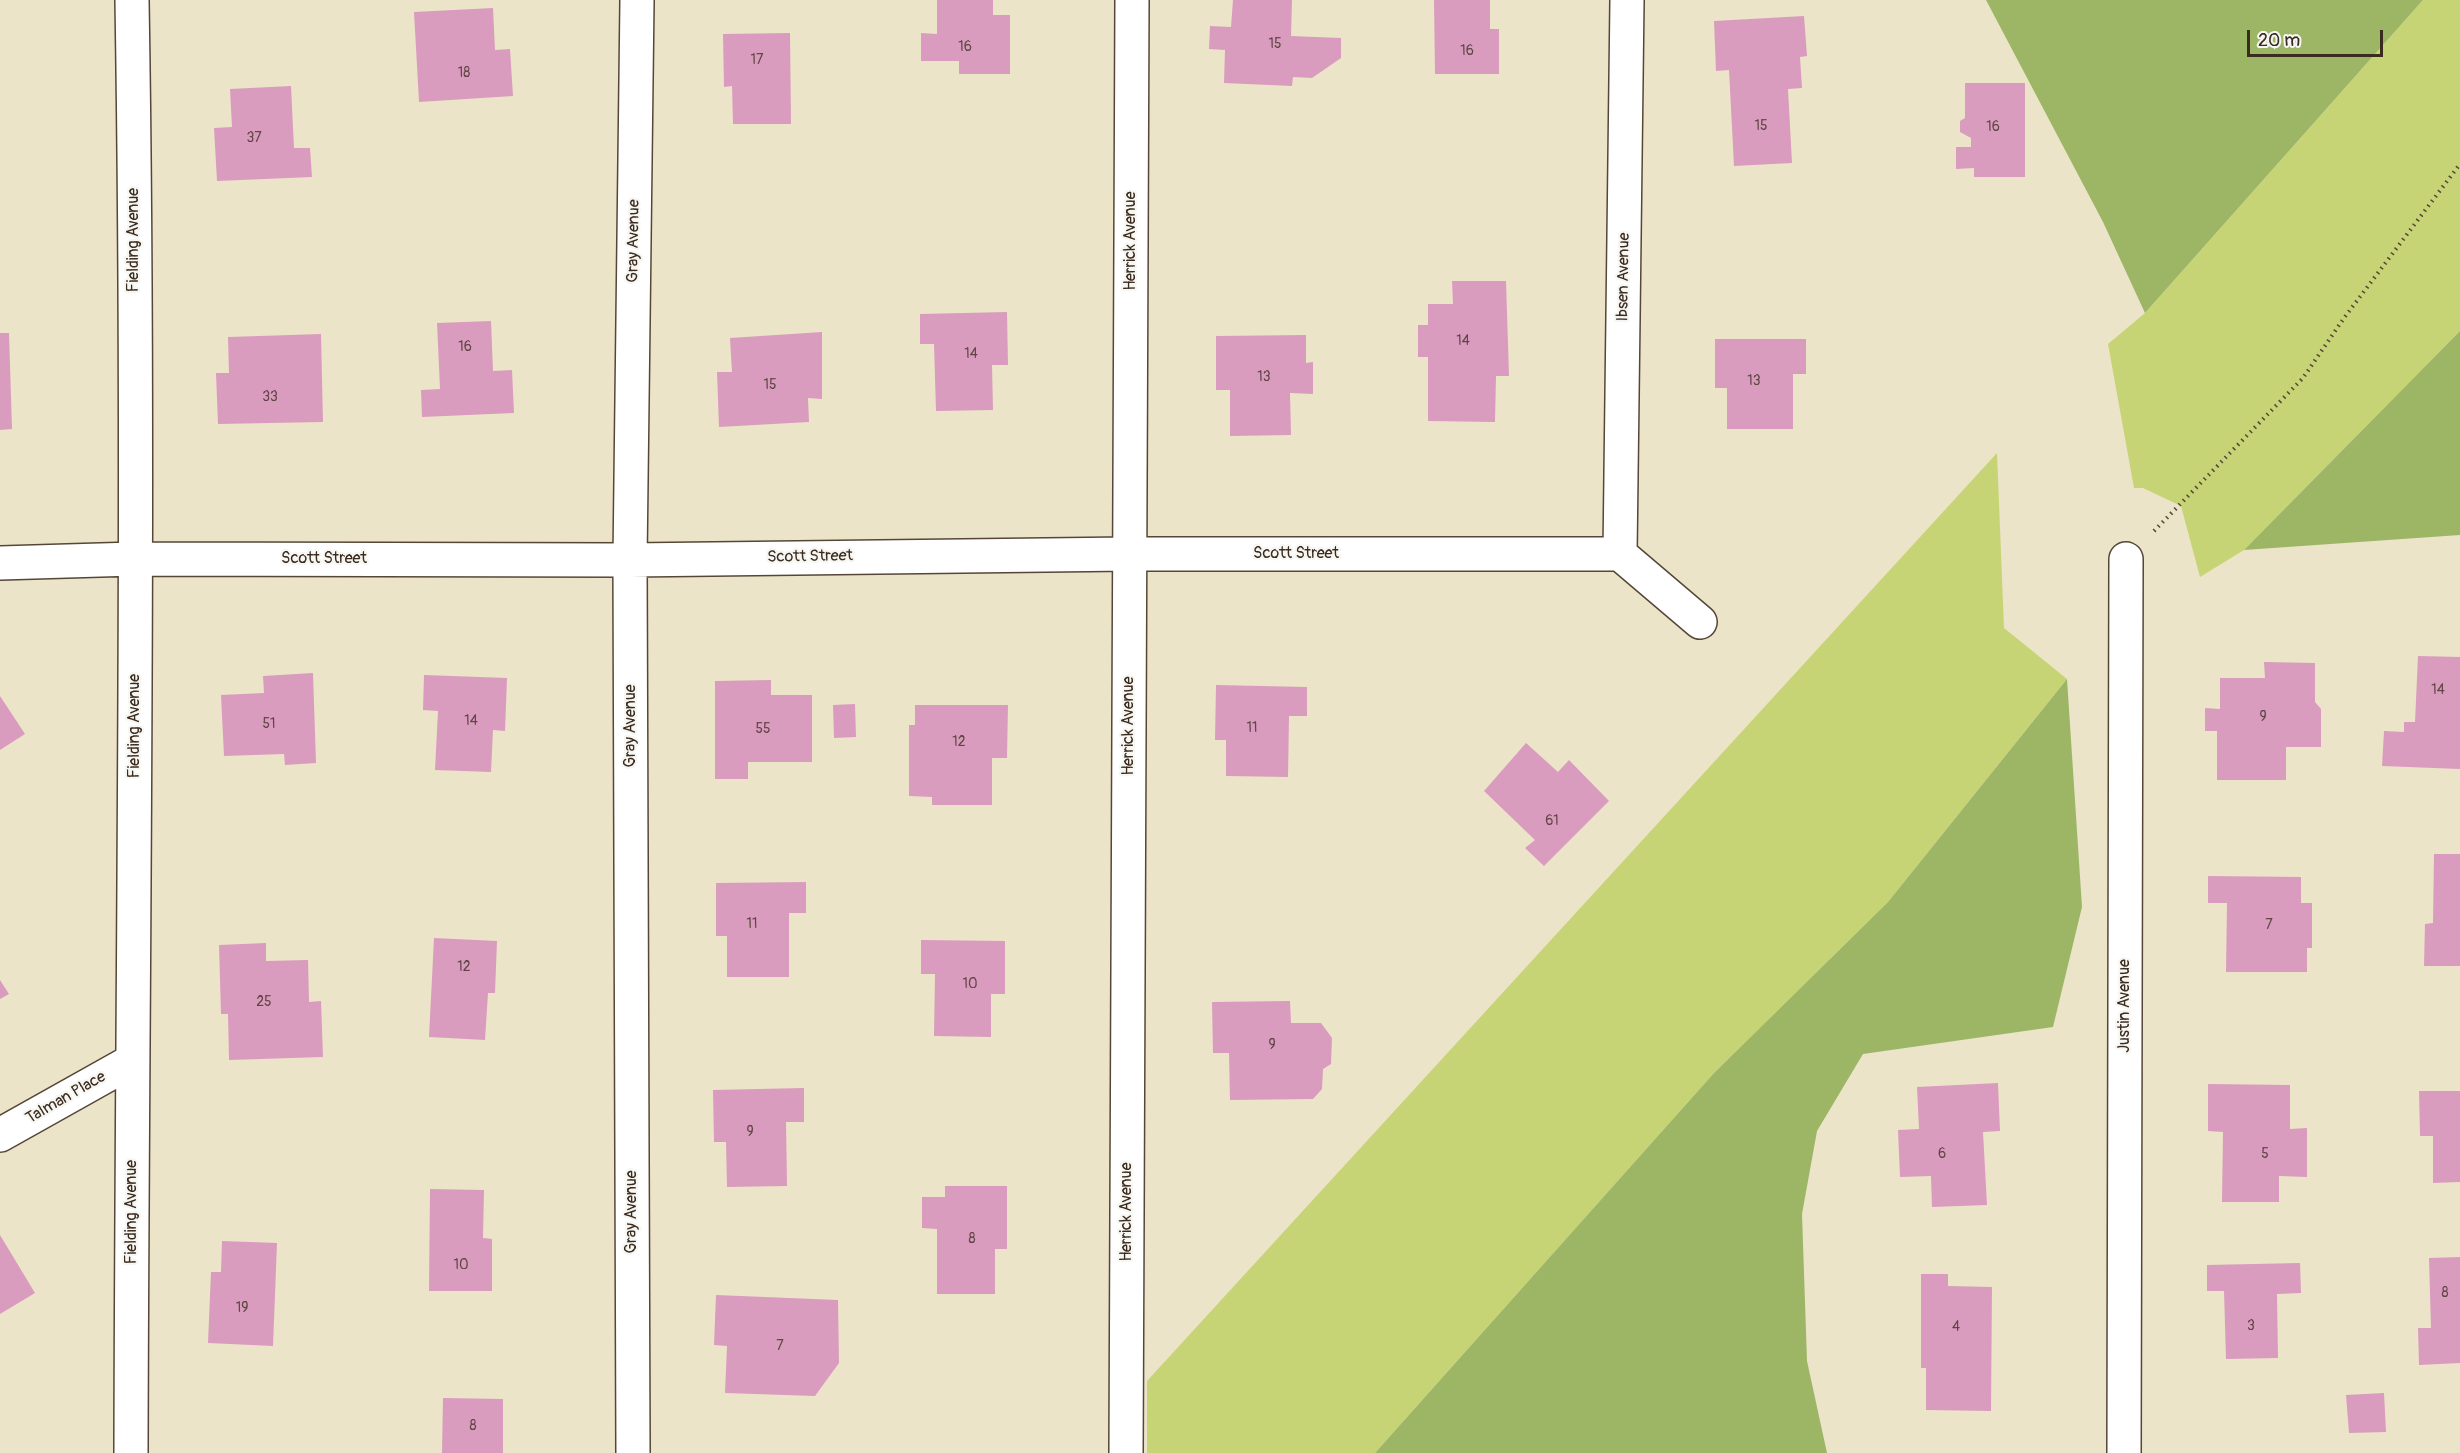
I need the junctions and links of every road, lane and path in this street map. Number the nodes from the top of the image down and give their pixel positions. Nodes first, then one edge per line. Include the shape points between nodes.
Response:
1 (132, 0) edge
2 (637, 0) edge
3 (1132, 0) edge
4 (1627, 0) edge
5 (2460, 165) edge
6 (2150, 534) dead end
7 (1129, 554) junction
8 (1620, 554) junction
9 (134, 559) junction
10 (2126, 559) dead end
11 (630, 560) junction
12 (0, 563) edge
13 (1700, 622) dead end
14 (132, 1061) junction
15 (0, 1135) edge
16 (131, 1453) edge
17 (633, 1453) edge
18 (1126, 1453) edge
19 (2124, 1453) edge

1 - 9 street, Fielding Avenue
2 - 11 street, Gray Avenue
3 - 7 street, Herrick Avenue
4 - 8 street, Ibsen Avenue
5 - 6 path via 2303,378
7 - 8 street, Scott Street
7 - 11 street, Scott Street
7 - 18 street, Herrick Avenue
8 - 13 street
9 - 11 street, Scott Street
9 - 12 street, Scott Street
9 - 14 street, Fielding Avenue
10 - 19 street, Justin Avenue
11 - 17 street, Gray Avenue
14 - 15 street, Talman Place
14 - 16 street, Fielding Avenue

